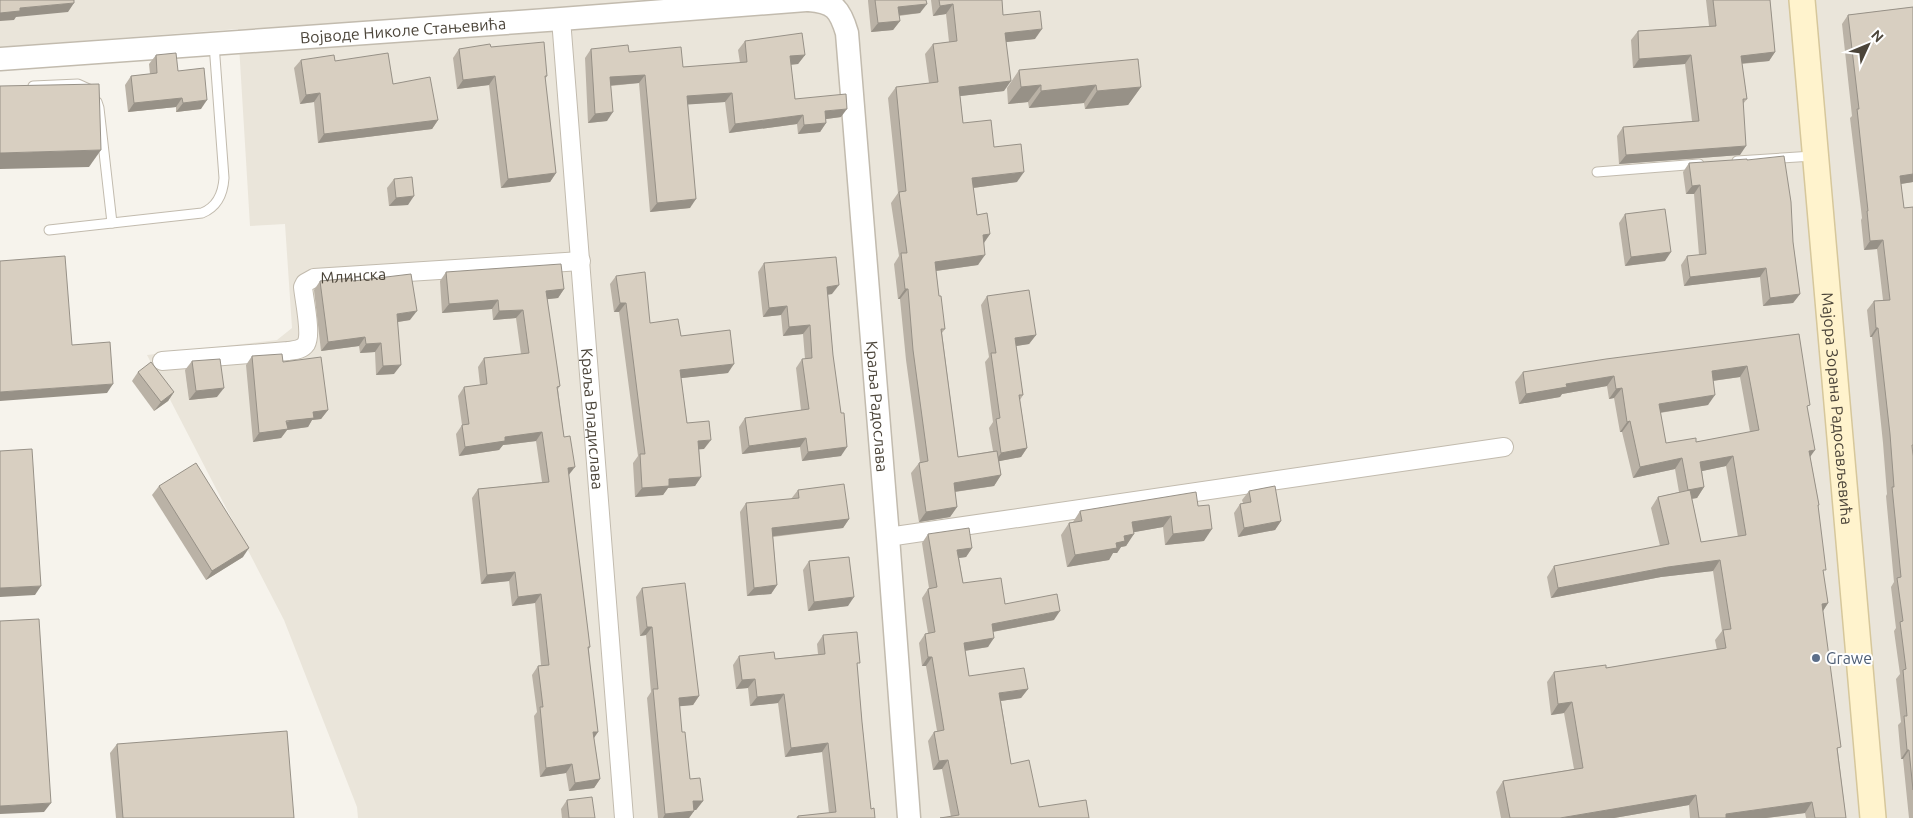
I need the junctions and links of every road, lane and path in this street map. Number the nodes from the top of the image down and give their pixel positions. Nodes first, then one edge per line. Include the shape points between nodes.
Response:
1 (807, 0) edge
2 (1802, 0) edge
3 (834, 3) edge
4 (561, 19) junction
5 (214, 43) junction
6 (0, 59) edge
7 (26, 87) edge
8 (1816, 156) junction
9 (1731, 161) edge
10 (1712, 163) edge
11 (1597, 172) dead end
12 (112, 223) junction
13 (49, 230) dead end
14 (580, 261) junction
15 (162, 361) dead end
16 (1504, 447) dead end
17 (888, 537) junction
18 (624, 818) edge
19 (909, 818) edge
20 (1873, 818) edge

1 - 3 street, Војводе Николе Стањевића
1 - 4 street, Војводе Николе Стањевића
2 - 8 main road, Мајора Зорана Радосављевића
3 - 17 street, Краља Радослава via 847,33
4 - 5 street, Војводе Николе Стањевића
4 - 14 street, Краља Владислава
5 - 6 street, Војводе Николе Стањевића
5 - 12 lane via 224,178 218,200 210,210 202,213
7 - 12 lane via 78,84 92,91 99,108
8 - 9 lane
8 - 20 main road, Мајора Зорана Радосављевића
10 - 11 lane
12 - 13 lane
14 - 15 street, Млинска via 314,278 303,287 308,332 302,348 288,352
14 - 18 street, Краља Владислава
16 - 17 street
17 - 19 street, Краља Радослава

